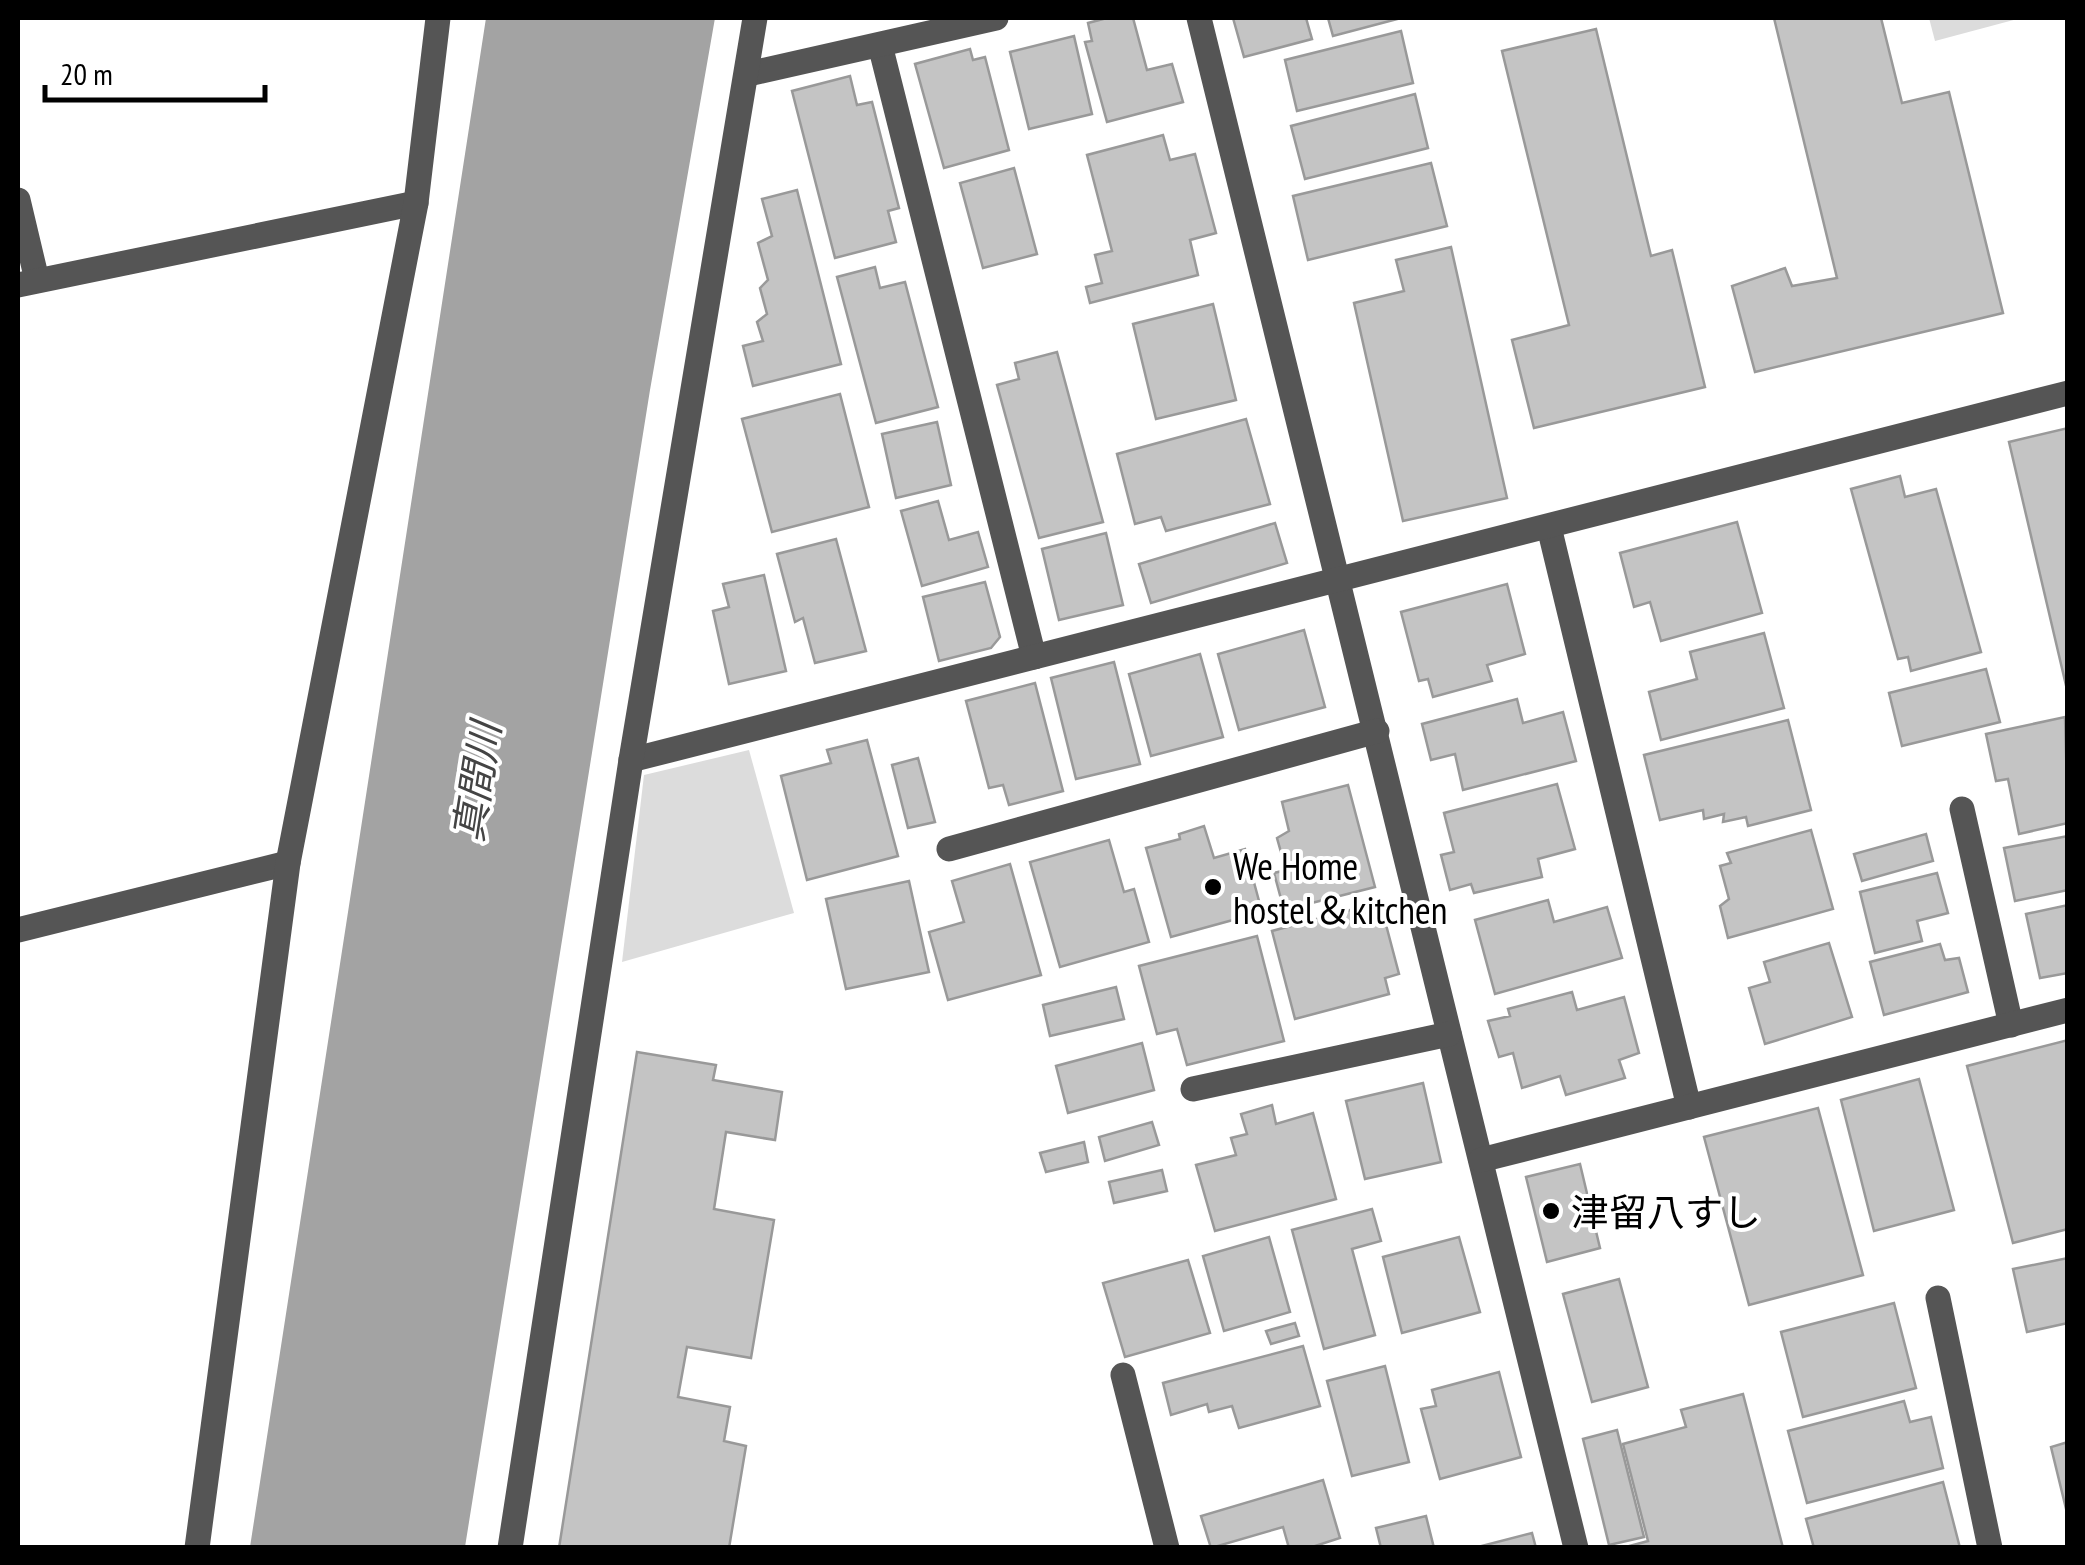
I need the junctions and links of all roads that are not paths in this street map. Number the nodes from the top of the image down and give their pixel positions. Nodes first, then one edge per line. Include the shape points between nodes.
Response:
1 (438, 18) edge
2 (755, 18) edge
3 (996, 18) edge
4 (1199, 18) edge
5 (880, 44) junction
6 (748, 74) junction
7 (18, 200) edge
8 (416, 203) junction
9 (27, 283) edge
10 (2068, 393) edge
11 (1549, 527) junction
12 (1338, 580) junction
13 (1034, 657) junction
14 (1377, 731) junction
15 (631, 760) junction
16 (1962, 809) dead end
17 (949, 849) dead end
18 (288, 863) junction
19 (18, 930) edge
20 (2068, 1010) edge
21 (2011, 1025) junction
22 (1449, 1034) junction
23 (1193, 1089) dead end
24 (1689, 1107) junction
25 (1481, 1160) junction
26 (1938, 1298) dead end
27 (1123, 1374) dead end
28 (196, 1548) edge
29 (510, 1548) edge
30 (1167, 1548) edge
31 (1576, 1548) edge
32 (1990, 1548) edge

1 - 8 street
2 - 6 street
3 - 5 street
4 - 12 street
5 - 6 street
5 - 13 street
6 - 15 street
7 - 9 street
8 - 9 street
8 - 18 street
10 - 11 street
11 - 12 street
11 - 24 street
12 - 13 street
12 - 14 street
13 - 15 street
14 - 17 street
14 - 22 street
15 - 29 street
16 - 21 street
18 - 19 street
18 - 28 street
20 - 21 street
21 - 24 street
22 - 23 street
22 - 25 street
24 - 25 street
25 - 31 street
26 - 32 street
27 - 30 street

